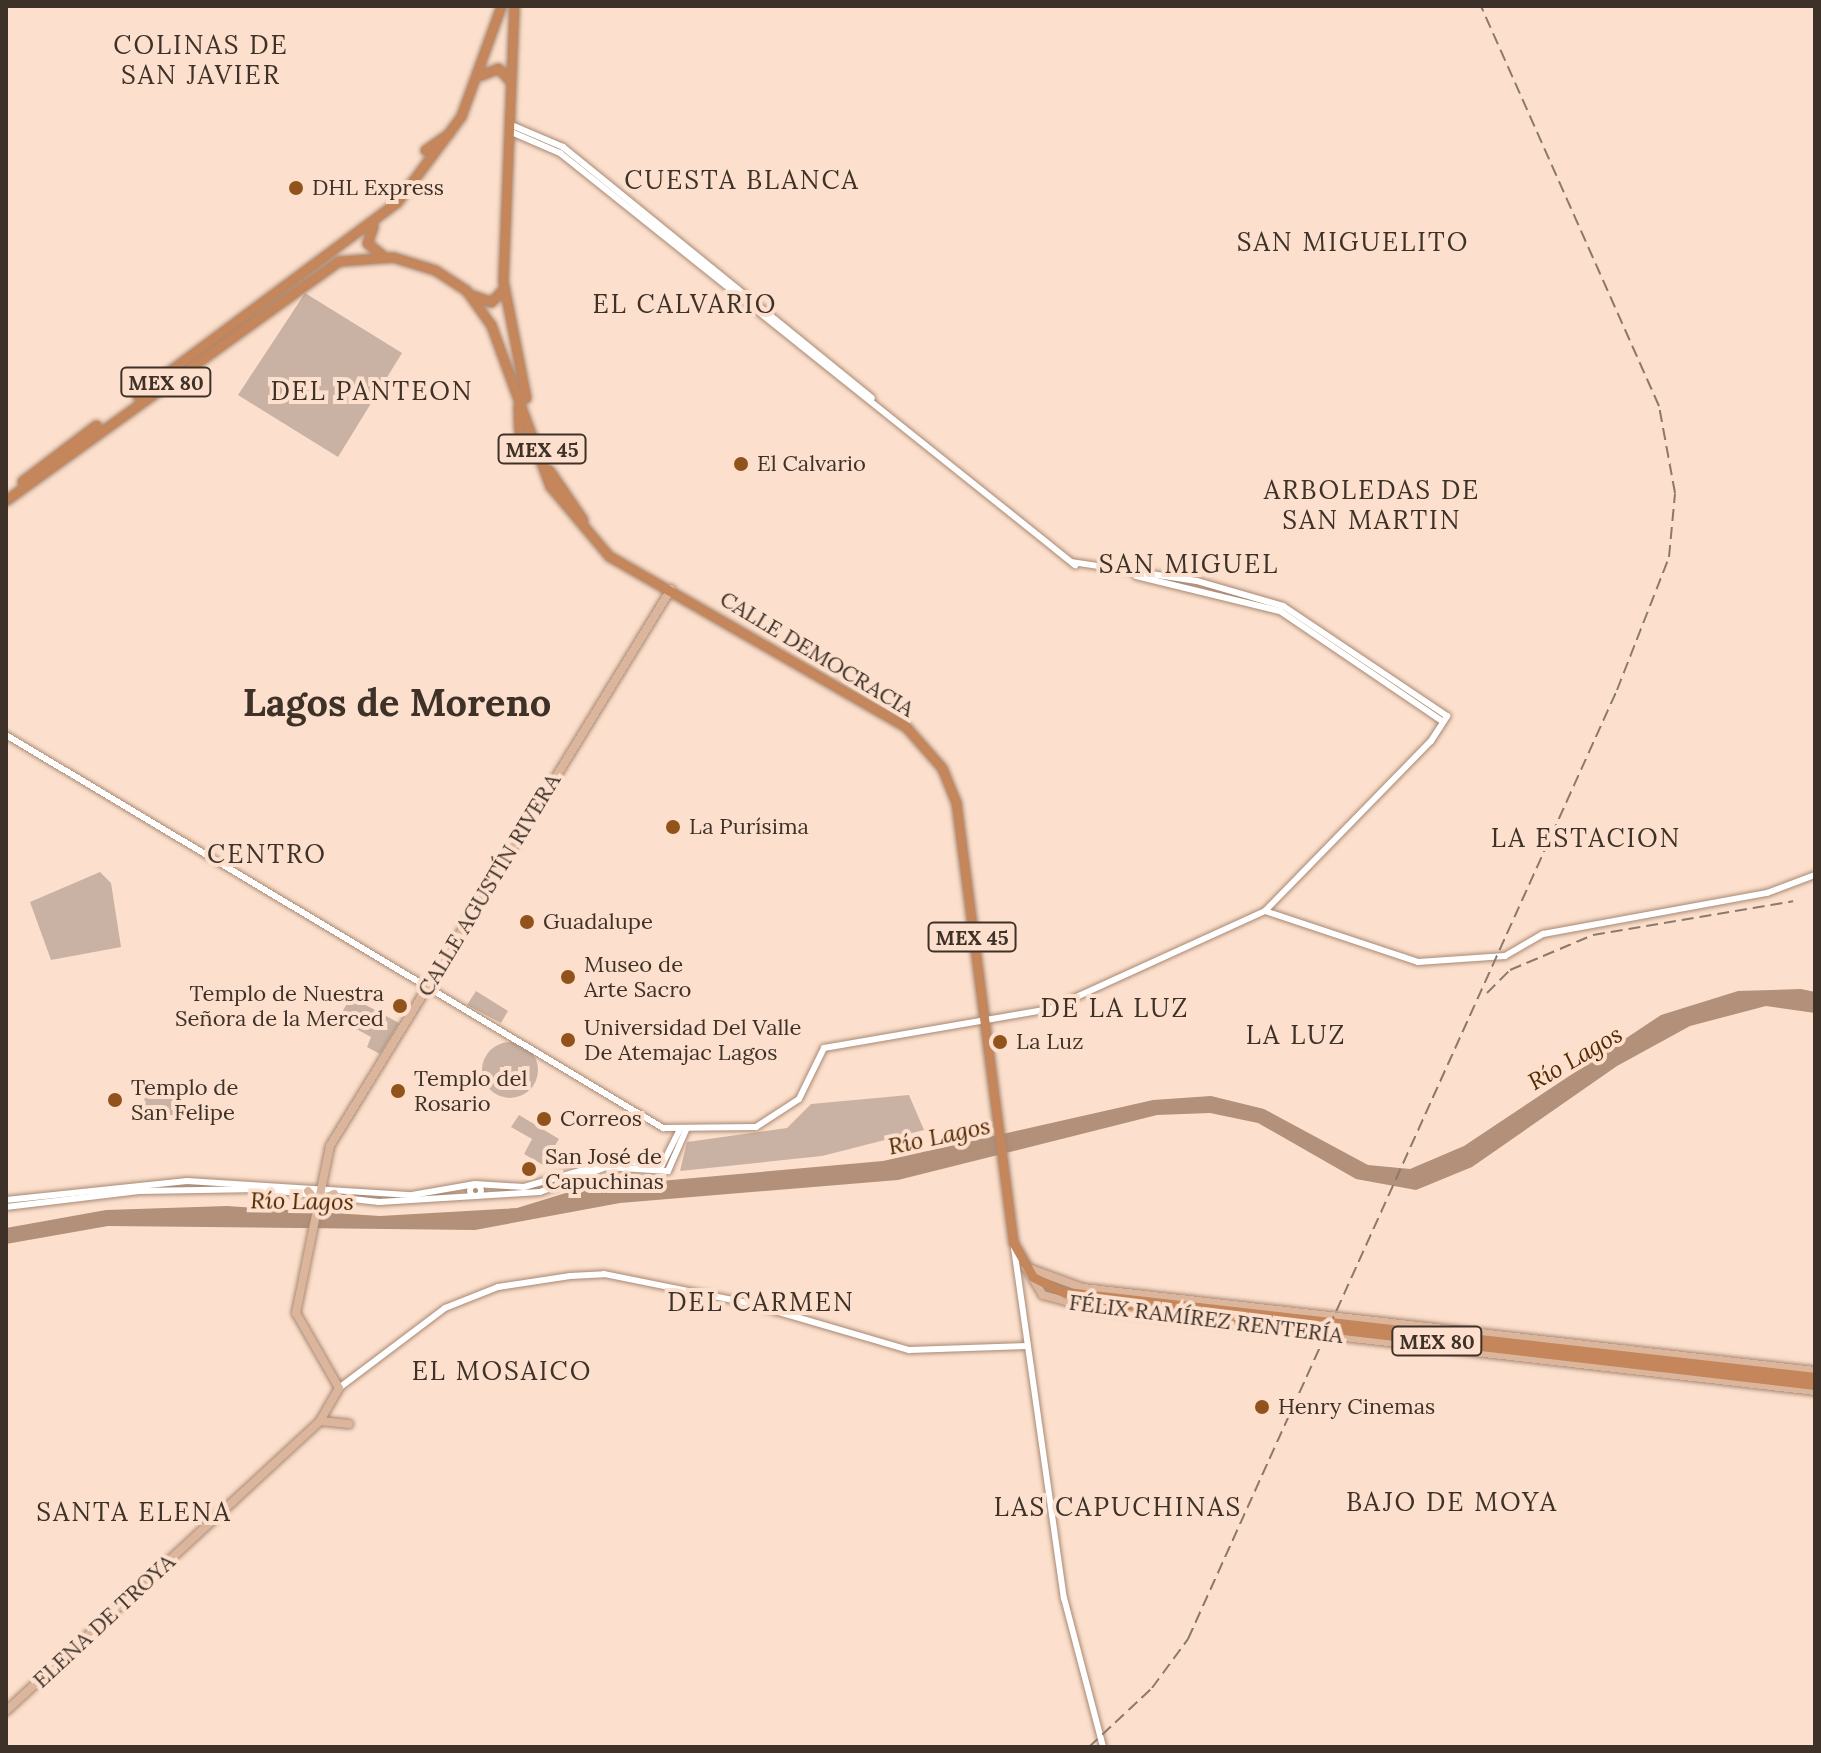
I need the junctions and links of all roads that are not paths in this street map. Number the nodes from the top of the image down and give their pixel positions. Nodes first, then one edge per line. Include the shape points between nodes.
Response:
1 (501, 6) edge
2 (514, 6) edge
3 (481, 75) junction
4 (510, 89) junction
5 (509, 127) junction
6 (452, 131) junction
7 (425, 150) dead end
8 (377, 220) junction
9 (393, 257) junction
10 (325, 264) junction
11 (504, 288) junction
12 (466, 290) junction
13 (514, 380) junction
14 (529, 406) junction
15 (878, 407) junction
16 (524, 429) junction
17 (6, 493) edge
18 (6, 500) edge
19 (646, 574) junction
20 (671, 589) junction
21 (6, 735) edge
22 (1815, 875) edge
23 (1805, 878) junction
24 (1815, 882) edge
25 (1265, 911) junction
26 (1175, 945) dead end
27 (1179, 953) junction
28 (427, 987) junction
29 (984, 1022) junction
30 (683, 1129) junction
31 (475, 1184) junction
32 (308, 1191) joint
33 (334, 1194) joint
34 (475, 1195) junction
35 (319, 1196) junction
36 (6, 1200) edge
37 (6, 1207) edge
38 (1026, 1275) junction
39 (1059, 1293) junction
40 (1113, 1294) junction
41 (1276, 1308) junction
42 (1265, 1312) junction
43 (1378, 1323) junction
44 (1027, 1346) junction
45 (1815, 1374) edge
46 (1815, 1388) edge
47 (336, 1391) junction
48 (320, 1421) junction
49 (349, 1424) dead end
50 (6, 1711) edge
51 (1102, 1744) edge

1 - 3 highway
2 - 4 highway, MEX 45
3 - 4 highway via 504,70
3 - 6 highway
4 - 5 highway, MEX 45
5 - 11 highway, MEX 45
5 - 15 street via 560,153
5 - 15 street via 563,147
6 - 7 highway
6 - 8 highway
8 - 9 highway via 367,243
8 - 10 highway, MEX 80
9 - 10 highway, MEX 80
9 - 12 highway, MEX 45 via 435,270
10 - 17 highway, MEX 80
10 - 18 highway, MEX 80
11 - 12 highway via 491,302
11 - 14 highway, CALLE DEMOCRACIA / MEX 45
12 - 13 highway, MEX 45 via 491,325
13 - 14 highway
13 - 16 highway, CALLE DEMOCRACIA / MEX 45
14 - 16 highway
14 - 19 highway, CALLE DEMOCRACIA / MEX 45 via 561,492 612,550
15 - 25 street via 919,447 1072,562 1197,581 1283,606 1445,718
16 - 19 highway, CALLE DEMOCRACIA / MEX 45 via 550,486 578,524 609,556
19 - 20 highway, CALLE DEMOCRACIA / MEX 45
20 - 28 main road, CALLE AGUSTÍN RIVERA
20 - 29 highway, CALLE DEMOCRACIA / MEX 45 via 906,727 950,785
21 - 28 street
22 - 23 street
23 - 24 street
23 - 25 street via 1767,893 1543,934 1505,956 1418,962
25 - 27 street
26 - 27 street
27 - 29 street via 1050,1009
28 - 30 street via 663,1128
28 - 35 main road, CALLE AGUSTÍN RIVERA via 341,1124
29 - 30 street via 824,1048 799,1099 767,1125
29 - 38 highway, MEX 45 via 1013,1242
30 - 31 street via 662,1165 615,1161 546,1184
30 - 34 street via 668,1171 606,1167 540,1192
31 - 34 street via 481,1190
31 - 35 street via 412,1195
32 - 35 main road
32 - 37 street via 139,1191
33 - 34 street via 379,1202
33 - 35 main road
35 - 36 street via 187,1181
35 - 47 main road, CALLE AGUSTÍN RIVERA via 296,1313
38 - 39 highway, MEX 80
38 - 40 main road, FÉLIX RAMÍREZ RENTERÍA via 1045,1274
38 - 44 street
38 - 46 main road, FÉLIX RAMÍREZ RENTERÍA / MEX 45 via 1043,1295 1092,1308
39 - 40 highway, MEX 80
39 - 46 highway, MEX 80
40 - 41 main road, FÉLIX RAMÍREZ RENTERÍA
40 - 42 highway, MEX 80
41 - 42 highway
41 - 43 main road, FÉLIX RAMÍREZ RENTERÍA
42 - 43 highway, MEX 80
43 - 45 highway, MEX 80
44 - 47 street via 909,1350 748,1303 604,1274 570,1276 498,1287 445,1308
44 - 51 street via 1071,1629
47 - 48 main road, ELENA DE TROYA
48 - 49 main road
48 - 50 main road, ELENA DE TROYA

